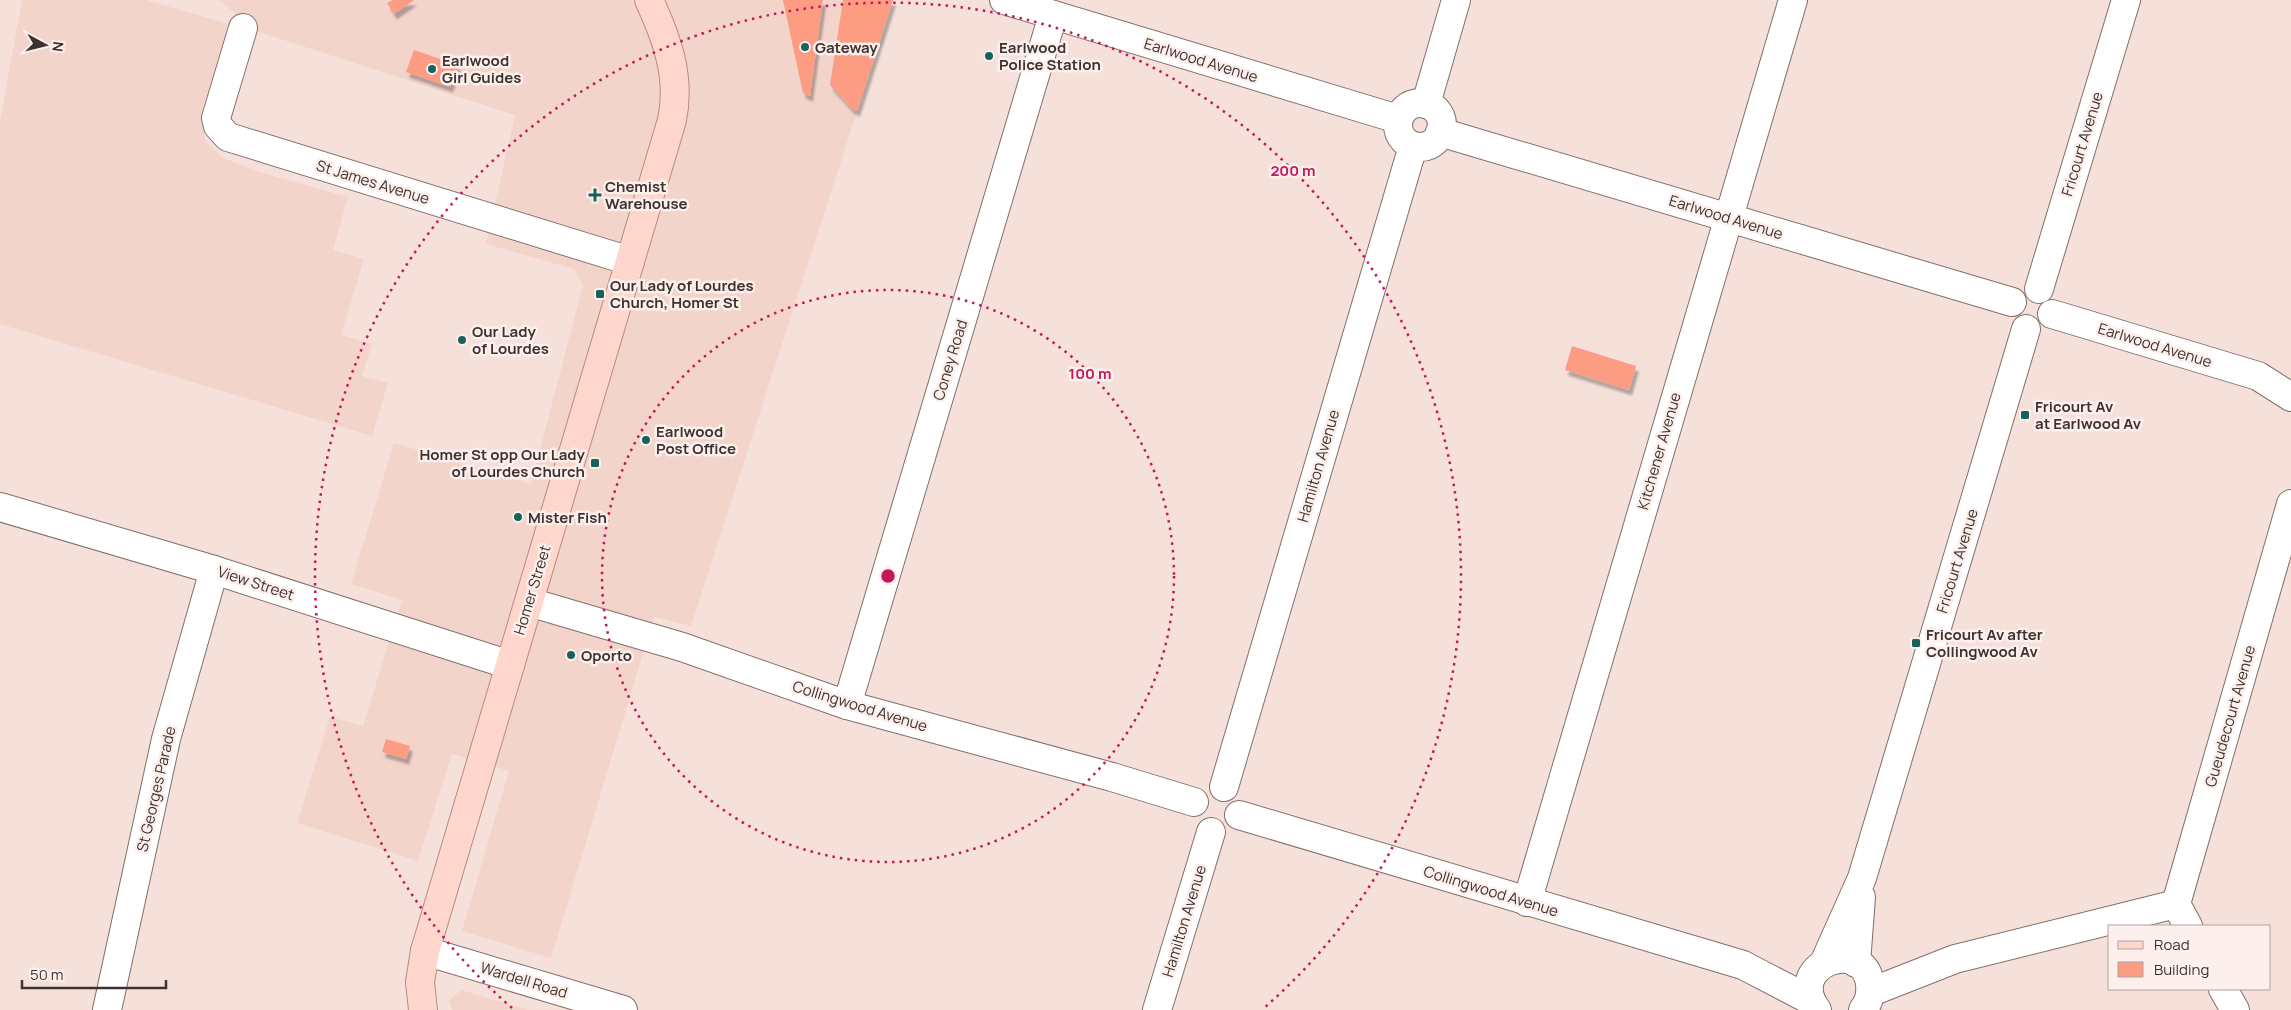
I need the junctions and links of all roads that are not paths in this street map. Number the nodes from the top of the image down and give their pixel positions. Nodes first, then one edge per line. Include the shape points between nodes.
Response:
1 (649, 0) edge
2 (1004, 0) edge
3 (1456, 0) edge
4 (1793, 0) edge
5 (2126, 0) edge
6 (1053, 15) junction
7 (243, 28) dead end
8 (1426, 104) junction
9 (1398, 119) junction
10 (1440, 132) junction
11 (1413, 146) junction
12 (1728, 218) junction
13 (630, 260) junction
14 (2038, 289) junction
15 (2012, 302) junction
16 (2052, 314) junction
17 (2026, 329) junction
18 (2258, 376) junction
19 (2291, 377) edge
20 (2291, 397) edge
21 (2291, 504) edge
22 (0, 506) edge
23 (214, 570) junction
24 (529, 602) junction
25 (510, 665) junction
26 (847, 705) junction
27 (1224, 787) junction
28 (1194, 802) junction
29 (1239, 815) junction
30 (1211, 832) junction
31 (1862, 878) junction
32 (1527, 902) junction
33 (2182, 915) edge
34 (2130, 925) edge
35 (2108, 929) edge
36 (425, 950) junction
37 (1743, 965) junction
38 (1820, 966) junction
39 (1864, 984) edge
40 (2224, 990) edge
41 (1814, 1007) edge
42 (107, 1010) edge
43 (424, 1010) edge
44 (623, 1010) edge
45 (1157, 1010) edge
46 (2235, 1010) edge

1 - 13 main road, Homer Street via 672,60 675,97 672,120
2 - 6 street, Earlwood Avenue
3 - 8 street
4 - 12 street, Kitchener Avenue
5 - 14 street, Fricourt Avenue
6 - 9 street, Earlwood Avenue
6 - 26 street, Coney Road
7 - 13 street, St James Avenue via 216,118 218,126 228,137
8 - 9 street via 1406,108
8 - 10 street via 1440,118
9 - 11 street via 1402,138
10 - 11 street via 1433,143
10 - 12 street, Earlwood Avenue
11 - 27 street, Hamilton Avenue
12 - 15 street, Earlwood Avenue
12 - 32 street, Kitchener Avenue
13 - 24 main road, Homer Street
14 - 15 street via 2022,290
14 - 16 street via 2049,296
15 - 17 street via 2013,319
16 - 17 street via 2044,326
16 - 18 street, Earlwood Avenue
17 - 31 street, Fricourt Avenue
18 - 19 street, Earlwood Avenue
18 - 20 street, Earlwood Avenue
21 - 33 street, Gueudecourt Avenue
22 - 23 street, View Street
23 - 25 street, View Street
23 - 42 street, St Georges Parade via 166,739
24 - 25 main road, Homer Street
24 - 26 street, Collingwood Avenue via 673,645
25 - 36 main road, Homer Street
26 - 28 street, Collingwood Avenue
27 - 28 street via 1209,786 1197,795
27 - 29 street via 1239,801
28 - 30 street via 1194,817 1198,824
29 - 30 street via 1225,831
29 - 32 street, Collingwood Avenue
30 - 45 street, Hamilton Avenue
31 - 38 street, Fricourt Avenue
31 - 39 street, Fricourt Avenue
32 - 37 street, Collingwood Avenue
33 - 34 street
35 - 39 street via 1955,959
36 - 43 main road, Homer Street via 420,982
36 - 44 street, Wardell Road
37 - 38 street, Collingwood Avenue
37 - 41 street, Collingwood Avenue
38 - 39 street, Collingwood Avenue via 1840,958
38 - 41 street, Fricourt Avenue via 1810,979
40 - 46 street

